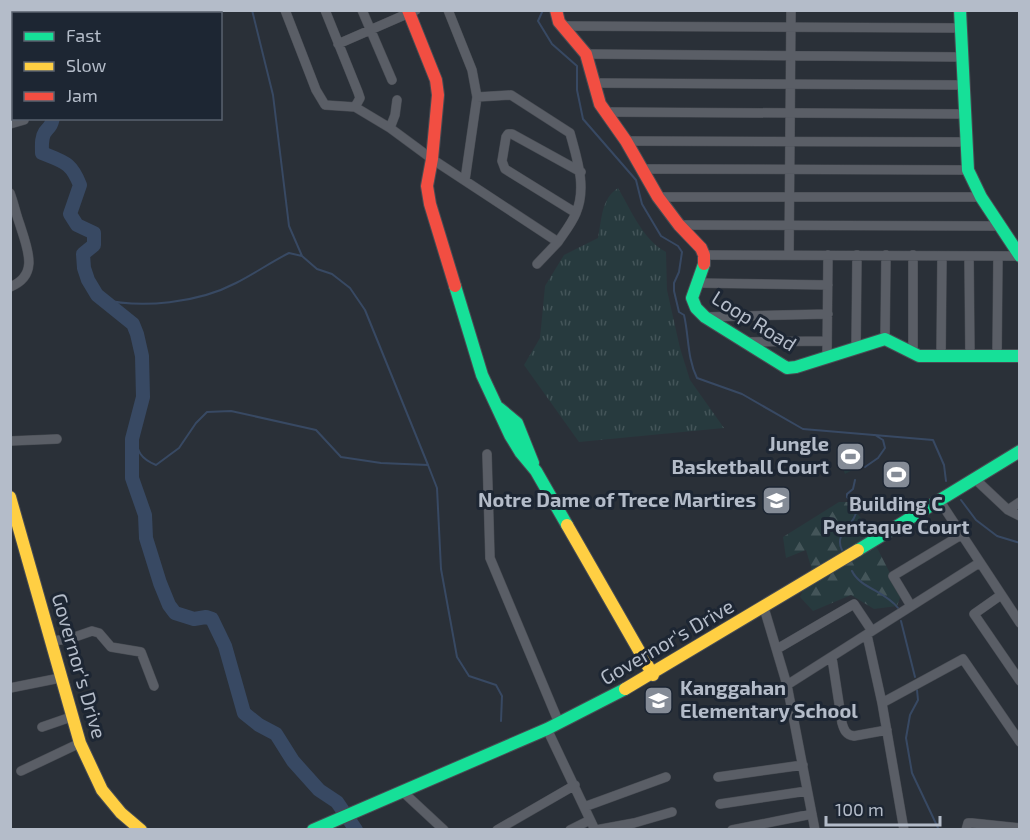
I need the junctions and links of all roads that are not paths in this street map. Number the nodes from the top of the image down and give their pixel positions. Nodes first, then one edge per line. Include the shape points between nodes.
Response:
1 (285, 10) edge
2 (325, 10) edge
3 (362, 10) edge
4 (448, 10) edge
5 (556, 10) edge
6 (791, 10) edge
7 (960, 10) edge
8 (411, 11) edge
9 (563, 26) junction
10 (791, 27) junction
11 (961, 28) junction
12 (370, 31) junction
13 (338, 44) junction
14 (586, 54) junction
15 (790, 54) junction
16 (963, 57) junction
17 (392, 80) dead end
18 (594, 83) junction
19 (790, 83) junction
20 (963, 85) junction
21 (477, 97) junction
22 (397, 100) dead end
23 (355, 107) junction
24 (607, 112) junction
25 (790, 112) junction
26 (965, 114) junction
27 (390, 128) junction
28 (626, 141) junction
29 (790, 141) junction
30 (966, 142) junction
31 (432, 159) junction
32 (643, 169) junction
33 (790, 169) junction
34 (968, 170) junction
35 (581, 172) junction
36 (465, 180) junction
37 (10, 193) edge
38 (658, 197) junction
39 (790, 197) junction
40 (981, 197) junction
41 (576, 213) junction
42 (14, 222) edge
43 (679, 225) junction
44 (789, 225) junction
45 (1000, 226) junction
46 (558, 242) junction
47 (704, 255) junction
48 (789, 255) junction
49 (828, 255) junction
50 (857, 255) junction
51 (886, 255) junction
52 (913, 255) junction
53 (942, 256) junction
54 (969, 256) junction
55 (998, 256) junction
56 (1019, 256) edge
57 (537, 264) dead end
58 (697, 283) junction
59 (828, 285) junction
60 (10, 287) edge
61 (828, 314) junction
62 (705, 317) junction
63 (885, 339) junction
64 (827, 341) junction
65 (742, 342) junction
66 (856, 348) junction
67 (912, 353) junction
68 (827, 356) junction
69 (997, 356) junction
70 (1020, 356) edge
71 (941, 357) junction
72 (970, 357) junction
73 (57, 439) dead end
74 (10, 441) edge
75 (1020, 451) edge
76 (487, 454) dead end
77 (974, 478) junction
78 (10, 497) edge
79 (939, 500) junction
80 (1020, 502) edge
81 (1008, 510) junction
82 (1020, 516) edge
83 (961, 535) junction
84 (979, 563) junction
85 (1001, 596) junction
86 (911, 606) junction
87 (764, 608) junction
88 (1020, 623) edge
89 (870, 633) junction
90 (51, 642) junction
91 (777, 649) junction
92 (832, 658) junction
93 (653, 675) junction
94 (60, 678) junction
95 (1020, 681) edge
96 (787, 685) junction
97 (154, 686) dead end
98 (10, 688) edge
99 (882, 703) junction
100 (71, 717) junction
101 (559, 723) junction
102 (42, 727) dead end
103 (547, 729) junction
104 (887, 730) junction
105 (1020, 742) edge
106 (80, 743) junction
107 (803, 765) junction
108 (21, 771) dead end
109 (666, 777) dead end
110 (718, 777) dead end
111 (575, 785) junction
112 (402, 791) junction
113 (807, 791) junction
114 (720, 804) dead end
115 (584, 807) junction
116 (672, 813) dead end
117 (812, 814) junction
118 (590, 820) junction
119 (136, 828) edge
120 (1020, 828) edge
121 (313, 830) edge
122 (444, 830) edge
123 (497, 830) edge
124 (570, 830) edge
125 (596, 830) edge
126 (732, 830) edge
127 (815, 830) edge
128 (904, 830) edge
129 (966, 830) edge

1 - 23 street via 322,102 328,106
2 - 13 street
3 - 12 street
4 - 21 street via 472,70
5 - 9 street
6 - 10 street
7 - 11 street
8 - 12 street
8 - 31 street via 437,87
9 - 10 street
9 - 14 street
10 - 11 street
10 - 15 street
11 - 16 street
12 - 13 street
12 - 17 street
13 - 23 street via 360,98
14 - 15 street
14 - 18 street
15 - 16 street
15 - 19 street
16 - 20 street
18 - 19 street
18 - 24 street via 600,104
19 - 20 street
19 - 25 street
20 - 26 street
21 - 35 street via 511,95 570,134
21 - 36 street
22 - 27 street
23 - 27 street
24 - 25 street
24 - 28 street
25 - 26 street
25 - 29 street
26 - 30 street
27 - 31 street
28 - 29 street
28 - 32 street
29 - 30 street
29 - 33 street
30 - 34 street
31 - 36 street
31 - 93 street via 427,186 430,204 482,375 498,408 517,423 536,471
32 - 33 street
32 - 38 street
33 - 34 street
33 - 39 street
34 - 40 street
35 - 41 street
35 - 41 street via 512,134 506,137 502,161 505,169
36 - 46 street
37 - 42 street
38 - 39 street
38 - 43 street
39 - 40 street
39 - 44 street
40 - 45 street
41 - 46 street
42 - 60 street via 30,256 28,272
43 - 44 street
43 - 47 street
44 - 45 street
44 - 48 street
45 - 56 street
46 - 57 street
47 - 48 street
47 - 58 street, Loop Road
48 - 49 street
49 - 50 street
49 - 59 street
50 - 51 street
50 - 66 street
51 - 52 street
51 - 63 street
52 - 53 street
52 - 67 street
53 - 54 street
53 - 71 street
54 - 55 street
54 - 72 street
55 - 56 street
55 - 69 street
58 - 59 street
58 - 62 street, Loop Road via 692,298
59 - 61 street
61 - 62 street
61 - 64 street
62 - 65 street, Loop Road
63 - 66 street, Loop Road
63 - 67 street
64 - 65 street
64 - 68 street
65 - 68 street, Loop Road via 787,368
66 - 68 street, Loop Road
67 - 71 street
69 - 70 street
69 - 72 street
71 - 72 street
73 - 74 street
75 - 77 street, Governor's Drive
76 - 101 street via 490,558
77 - 79 street, Governor's Drive
77 - 81 street
78 - 90 street, Governor's Drive
79 - 83 street
79 - 87 street, Governor's Drive
80 - 81 street
81 - 82 street
83 - 84 street
83 - 86 street via 893,576
84 - 85 street
84 - 86 street
85 - 88 street
85 - 95 street via 974,615
86 - 89 street
87 - 91 street
87 - 93 street, Governor's Drive
89 - 91 street via 854,604
89 - 92 street
89 - 99 street
90 - 94 street, Governor's Drive
90 - 97 street via 92,631 99,633 111,647 141,652
91 - 96 street
92 - 96 street
92 - 104 street via 846,732 854,736
93 - 101 street, Governor's Drive
94 - 98 street
94 - 100 street, Governor's Drive
96 - 107 street
99 - 104 street
99 - 105 street via 963,659
100 - 102 street
100 - 106 street, Governor's Drive
101 - 103 street, Governor's Drive
103 - 111 street
103 - 112 street, Governor's Drive
104 - 128 street
106 - 108 street
106 - 119 street, Governor's Drive via 102,790
107 - 110 street
107 - 113 street
109 - 115 street
111 - 115 street
111 - 123 street
112 - 121 street, Governor's Drive
112 - 122 street
113 - 114 street
113 - 117 street
115 - 118 street
116 - 125 street
117 - 126 street
117 - 127 street
118 - 124 street
118 - 125 street
120 - 129 street via 968,823

